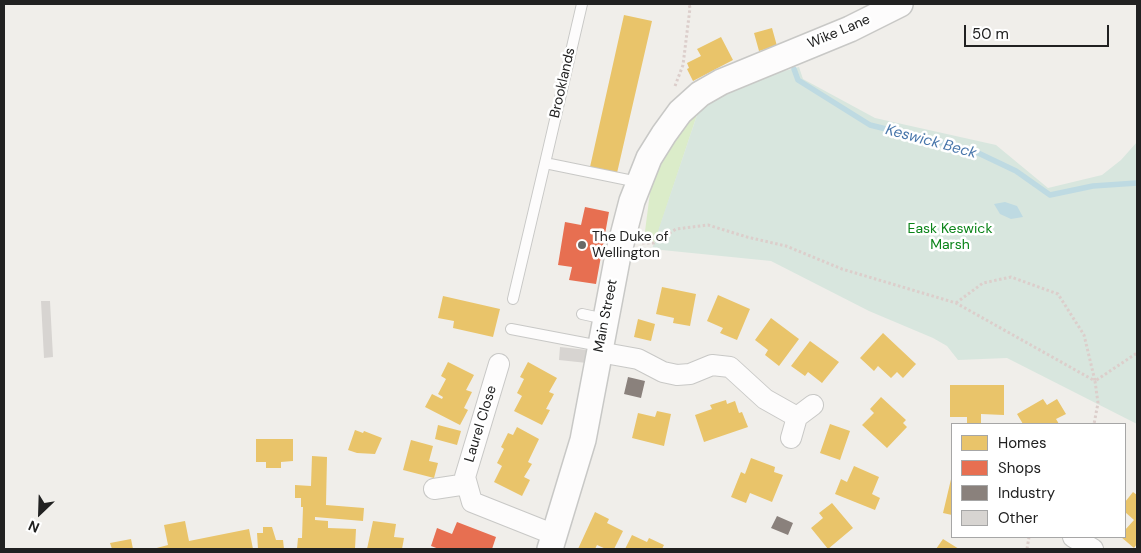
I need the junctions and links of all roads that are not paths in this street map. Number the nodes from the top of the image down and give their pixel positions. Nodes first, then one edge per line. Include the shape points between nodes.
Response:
1 (582, 4) edge
2 (900, 4) edge
3 (776, 58) joint
4 (545, 163) junction
5 (639, 182) junction
6 (513, 299) dead end
7 (511, 330) dead end
8 (599, 349) junction
9 (499, 364) dead end
10 (791, 438) dead end
11 (467, 484) junction
12 (434, 489) dead end
13 (1076, 538) edge
14 (553, 542) edge
15 (1093, 549) edge

1 - 4 lane, Brooklands
2 - 3 street, Wike Lane via 850,29
3 - 5 street, Main Street via 721,82 700,94 680,112 649,158
4 - 5 lane
4 - 6 lane, Brooklands
5 - 8 street, Main Street via 594,317
7 - 8 lane
8 - 10 street via 638,359 663,372 677,375 712,366 730,367 765,399 805,411
8 - 14 street, Main Street via 582,440
9 - 11 street, Laurel Close via 465,477
11 - 12 street
11 - 14 street via 472,502
13 - 15 street

